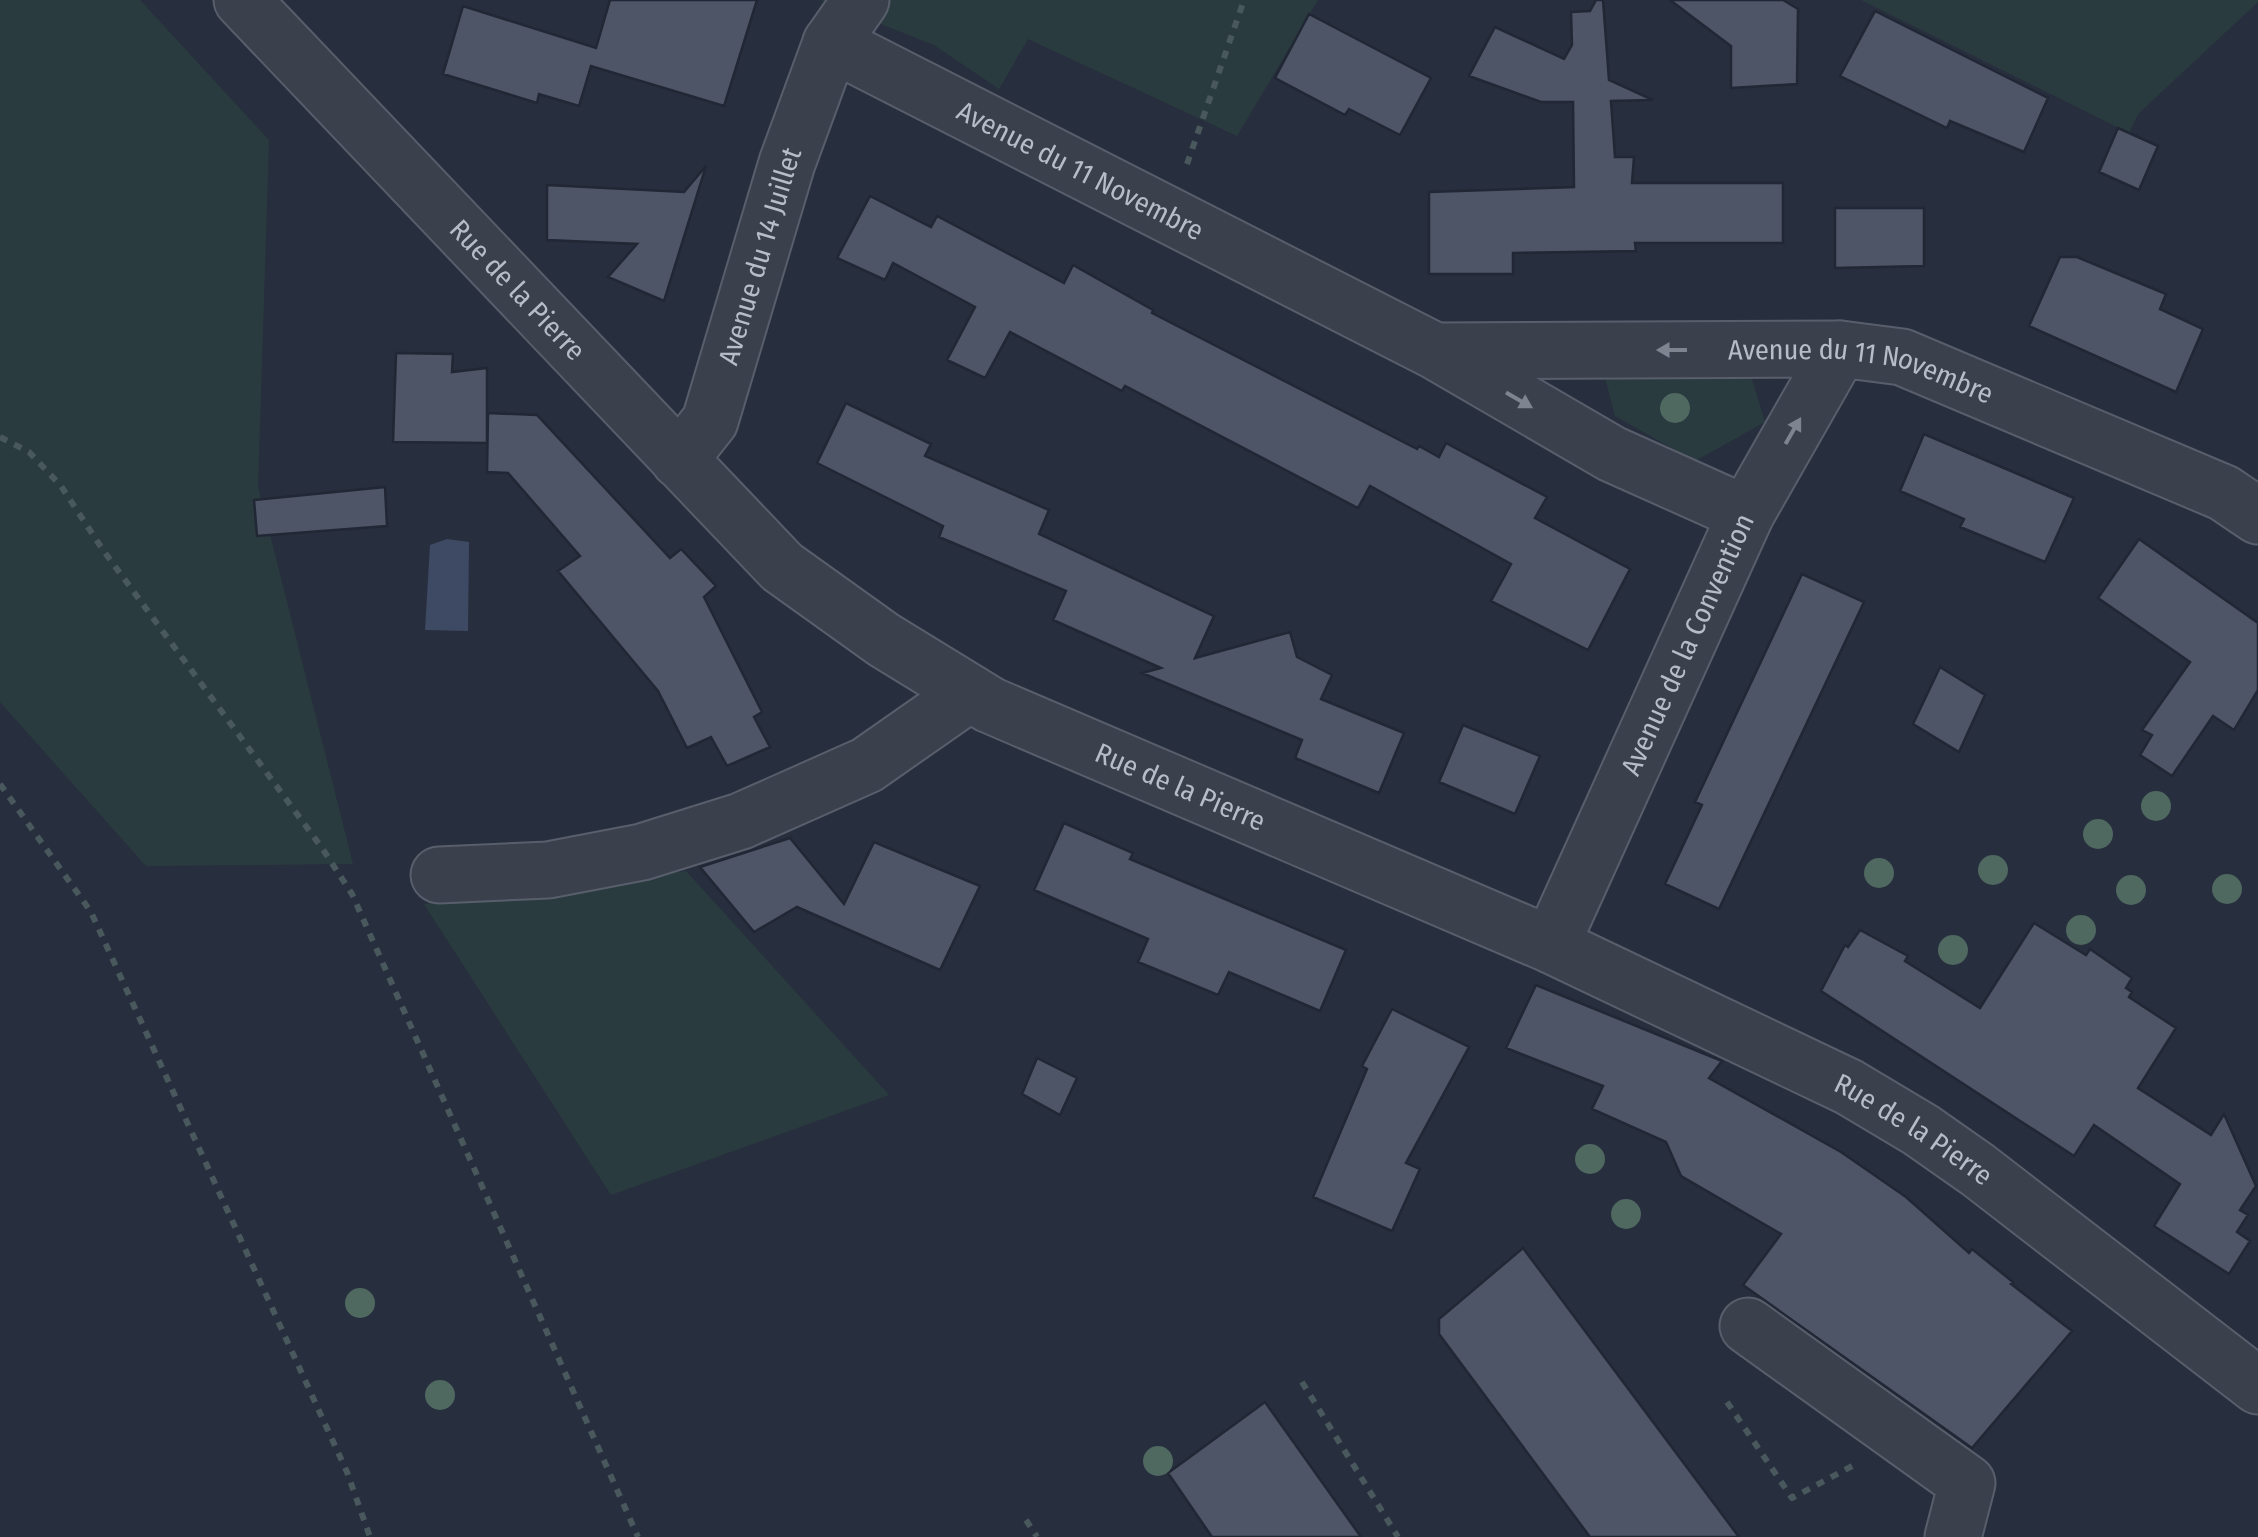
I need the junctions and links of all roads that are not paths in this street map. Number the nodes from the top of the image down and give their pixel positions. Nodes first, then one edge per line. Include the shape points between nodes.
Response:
1 (242, 0) edge
2 (846, 22) edge
3 (1840, 349) junction
4 (1435, 351) junction
5 (679, 460) junction
6 (1746, 514) junction
7 (2258, 516) edge
8 (970, 693) junction
9 (440, 875) dead end
10 (1551, 946) junction
11 (1748, 1326) dead end
12 (2258, 1386) edge
13 (1953, 1537) edge

1 - 5 street, Rue de la Pierre
2 - 4 street, Avenue du 11 Novembre via 1170,214
2 - 5 street, Avenue du 14 Juillet via 788,163 710,421
3 -> 4 street, Avenue du 11 Novembre
6 -> 3 street, Avenue de la Convention
3 - 7 street, Avenue du 11 Novembre via 1902,356 2224,493
4 -> 6 street, Avenue du 11 Novembre via 1612,454
5 - 8 street, Rue de la Pierre via 782,567
6 - 10 street, Avenue de la Convention
8 - 9 street via 867,765 741,821 642,852 548,870
8 - 10 street, Rue de la Pierre
10 - 12 street, Rue de la Pierre via 1849,1087 1921,1130
11 - 13 street via 1966,1483

